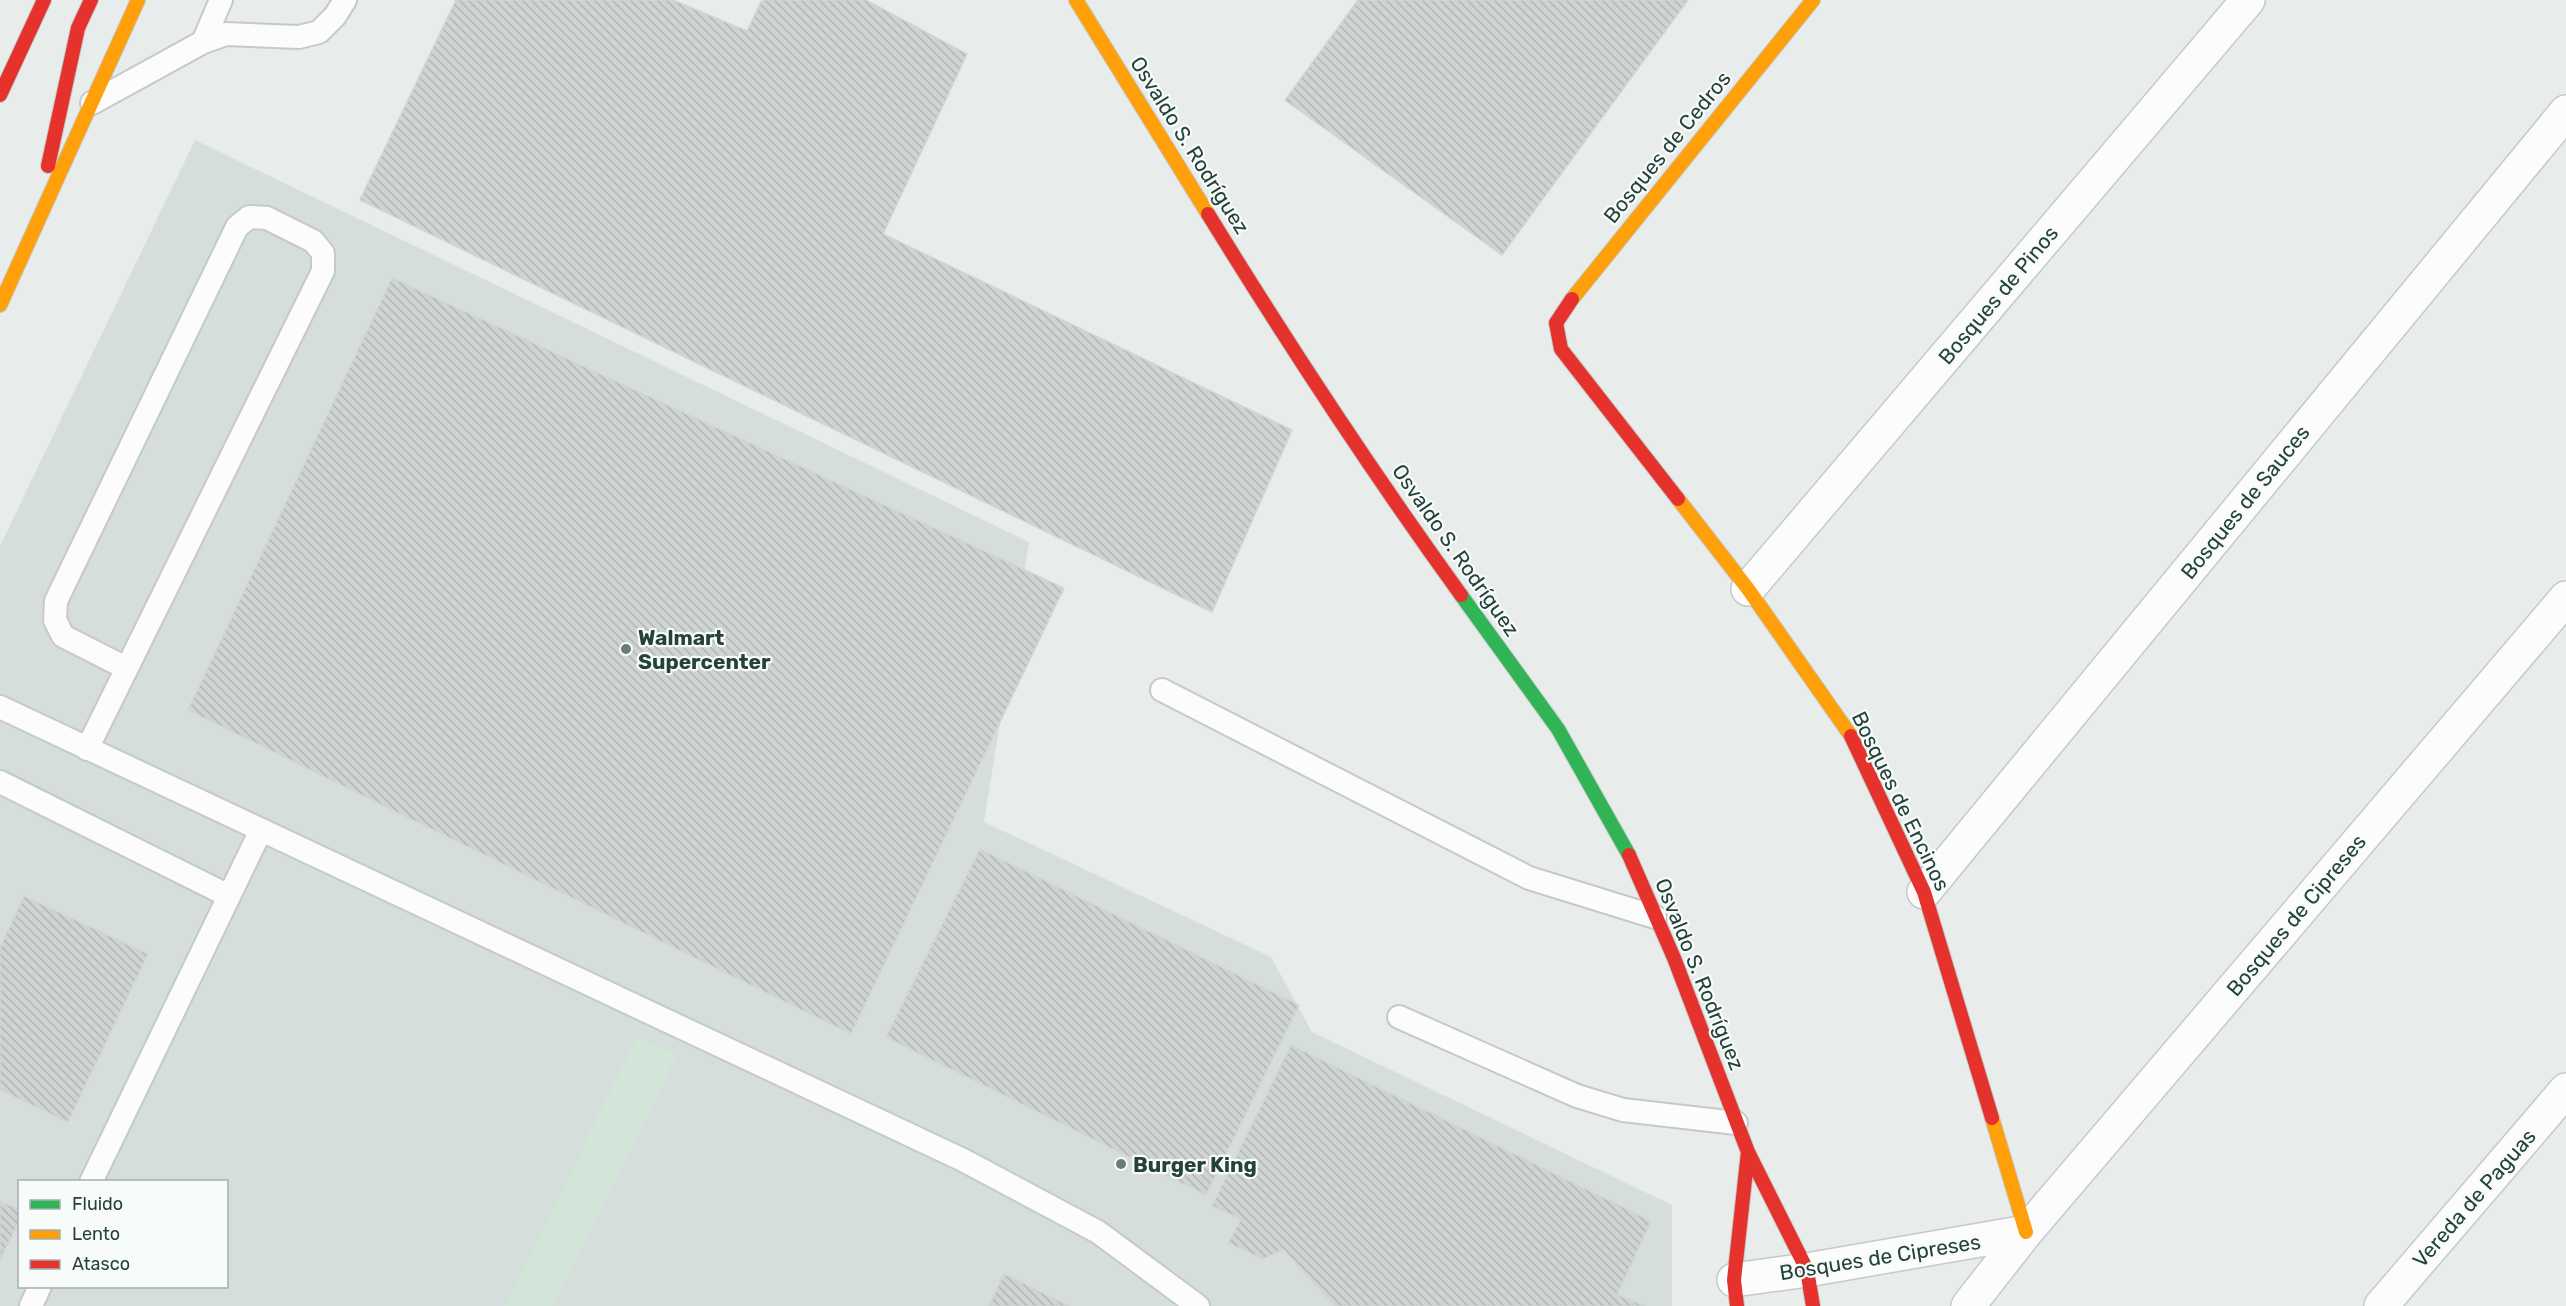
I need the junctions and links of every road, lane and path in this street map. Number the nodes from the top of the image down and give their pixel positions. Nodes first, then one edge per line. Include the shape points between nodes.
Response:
1 (44, 0) edge
2 (91, 0) edge
3 (138, 0) edge
4 (221, 0) edge
5 (345, 0) edge
6 (1076, 0) edge
7 (2248, 0) edge
8 (1811, 1) edge
9 (203, 42) junction
10 (0, 95) edge
11 (92, 103) junction
12 (2566, 112) edge
13 (34, 230) junction
14 (0, 305) edge
15 (1556, 323) joint
16 (1748, 589) junction
17 (2566, 598) edge
18 (126, 668) junction
19 (1162, 690) dead end
20 (0, 707) edge
21 (87, 749) junction
22 (0, 782) edge
23 (261, 830) junction
24 (1924, 892) junction
25 (229, 896) junction
26 (1655, 917) junction
27 (1399, 1017) dead end
28 (2566, 1090) edge
29 (1736, 1123) junction
30 (1748, 1152) junction
31 (92, 1180) edge
32 (2026, 1233) junction
33 (1807, 1270) junction
34 (40, 1288) edge
35 (1736, 1293) edge
36 (31, 1306) edge
37 (1198, 1306) edge
38 (1813, 1306) edge
39 (1968, 1306) edge
40 (2381, 1306) edge

1 - 10 street
2 - 13 street via 78,28
3 - 11 street
4 - 9 lane
5 - 9 lane via 319,32 299,37 226,34
6 - 26 street, Osvaldo S. Rodríguez via 1290,344 1407,520 1558,729 1626,851
7 - 16 street, Bosques de Pinos
8 - 15 street, Bosques de Cedros
9 - 11 lane
11 - 13 street
12 - 24 street, Bosques de Sauces
13 - 14 street
15 - 16 street, Bosques de Encinos via 1561,349
16 - 24 street, Bosques de Encinos via 1851,735
17 - 32 street, Bosques de Cipreses
18 - 18 lane via 323,271 323,254 314,241 267,218 249,217 237,227 56,601 55,620 63,636
18 - 21 lane
19 - 26 lane via 1529,878
20 - 21 lane
21 - 23 lane
22 - 25 lane
23 - 25 lane
23 - 37 lane via 963,1160 1098,1232
24 - 32 street, Bosques de Encinos
25 - 31 lane
26 - 29 street, Osvaldo S. Rodríguez
27 - 29 lane via 1589,1100 1623,1110
28 - 40 street, Vereda de Paguas
29 - 30 street, Osvaldo S. Rodríguez
30 - 33 street, Osvaldo S. Rodríguez
30 - 35 street
32 - 33 street, Bosques de Cipreses
32 - 39 street, Bosques de Cipreses
33 - 35 street, Bosques de Cipreses
33 - 38 street, Osvaldo S. Rodríguez
34 - 36 lane

